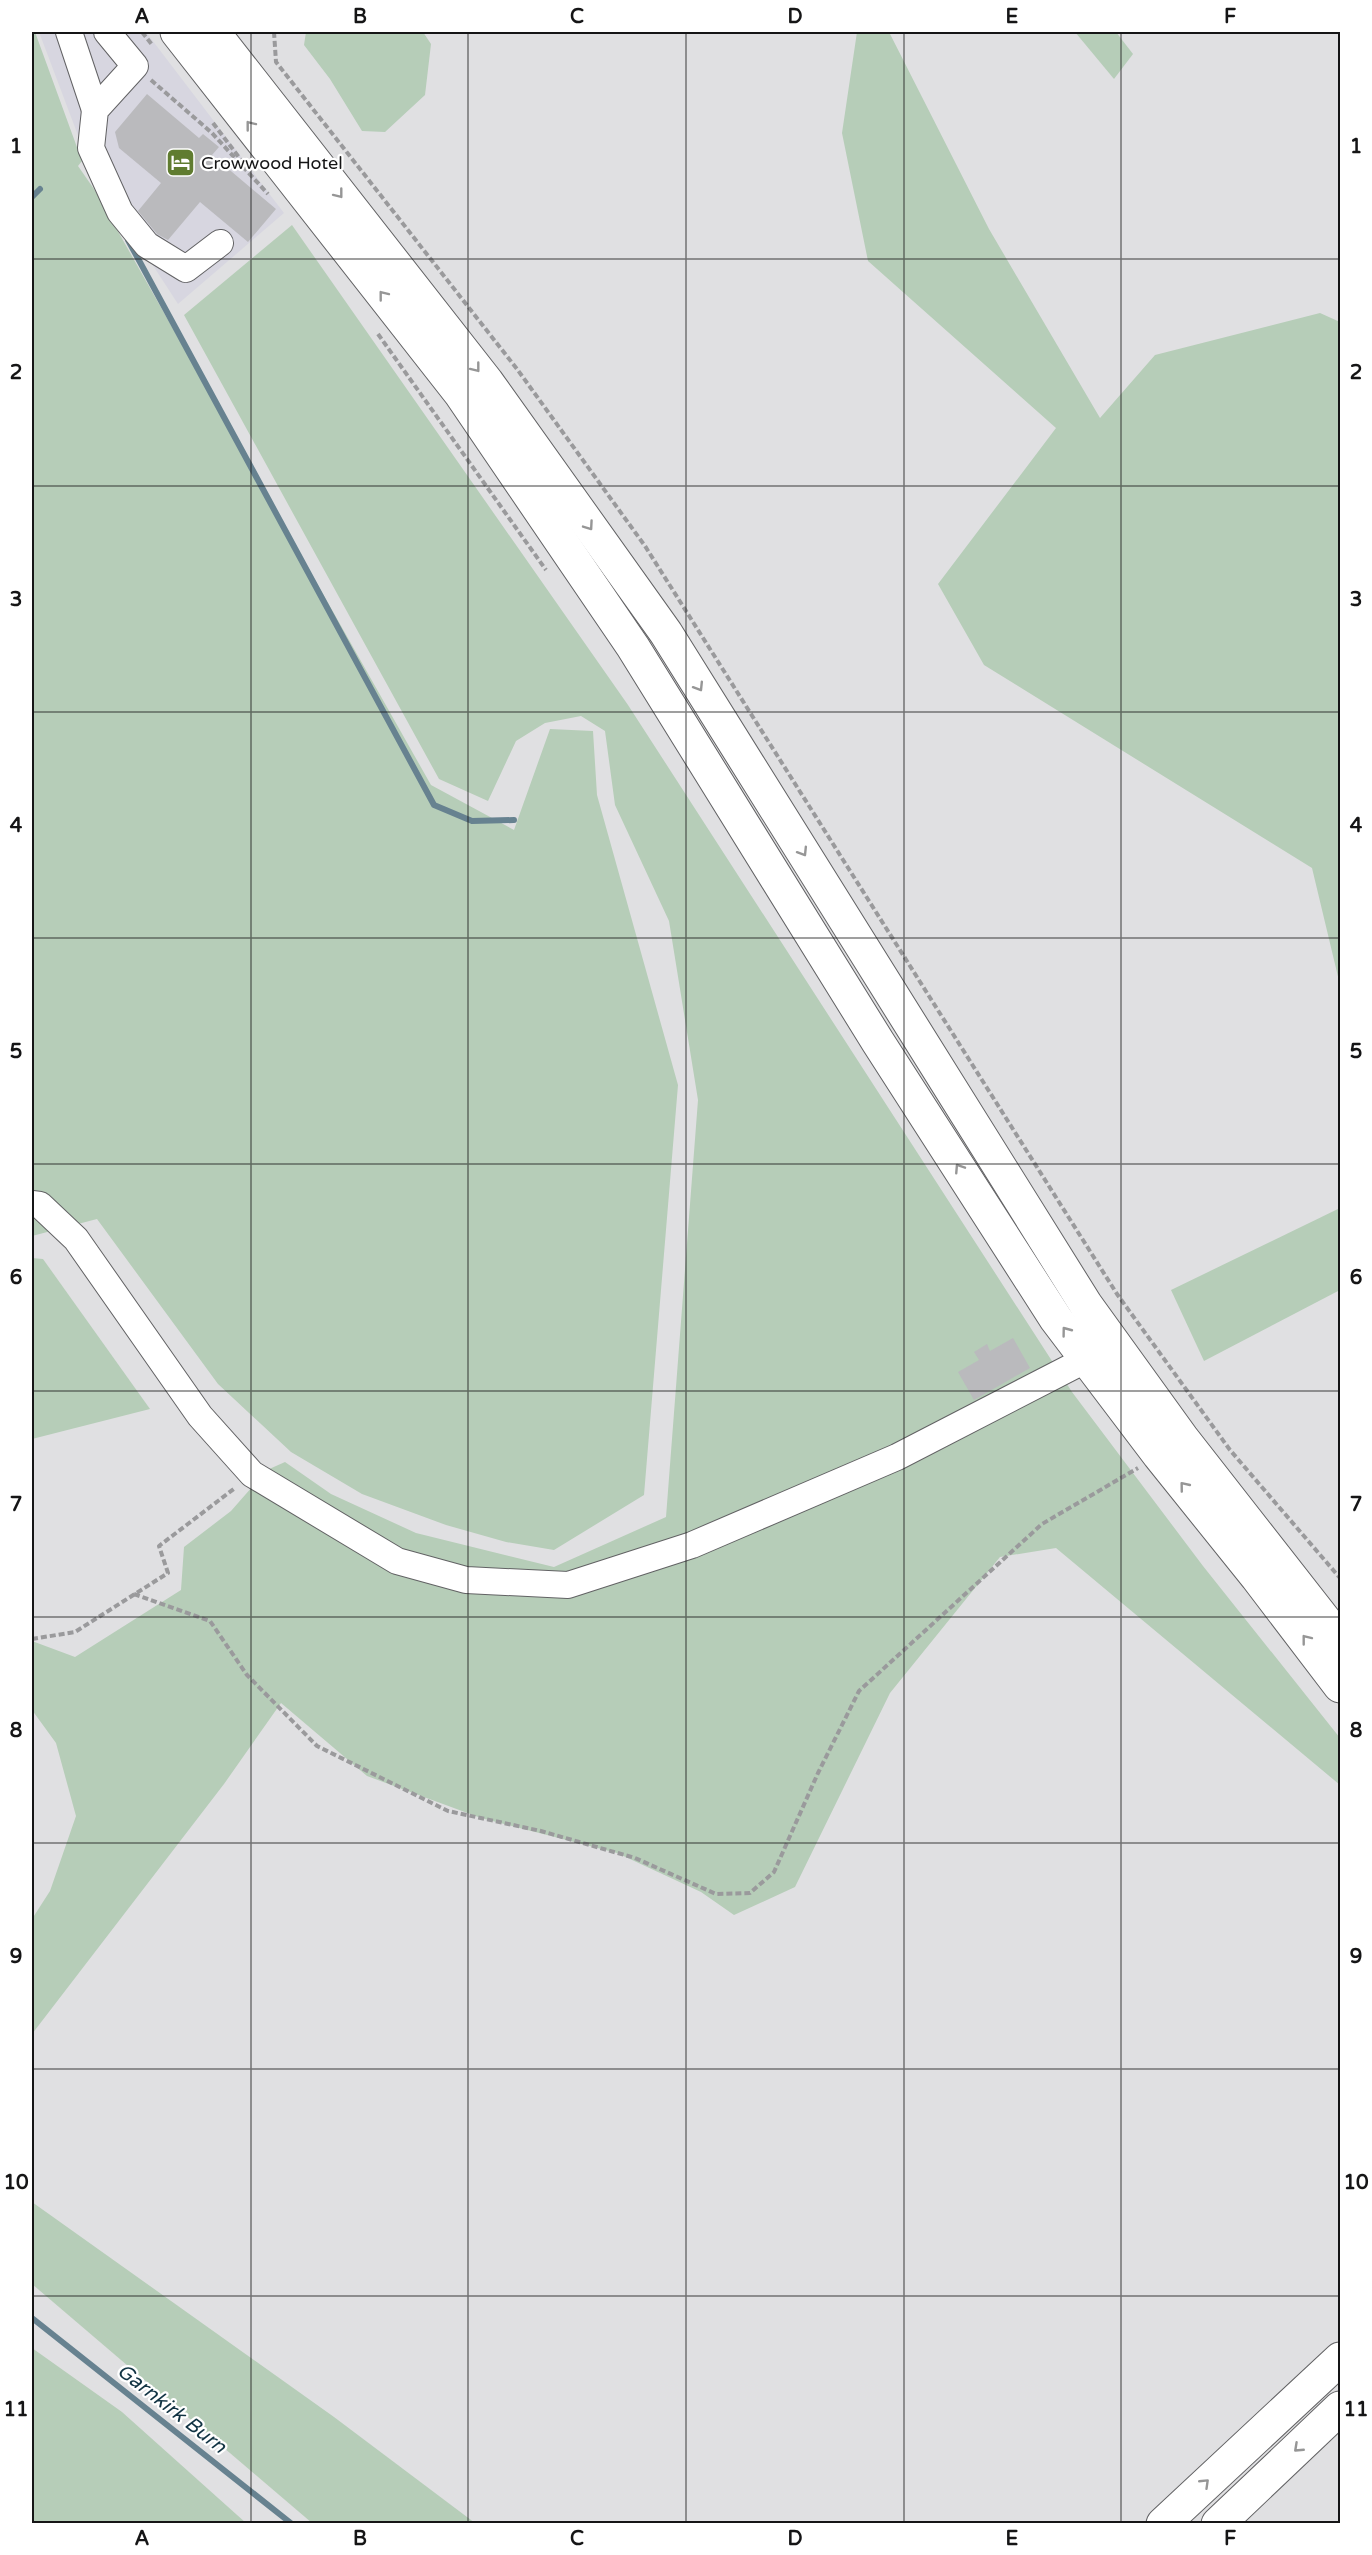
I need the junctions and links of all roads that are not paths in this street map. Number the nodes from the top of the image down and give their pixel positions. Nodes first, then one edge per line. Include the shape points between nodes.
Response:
1 (69, 32) edge
2 (107, 32) edge
3 (162, 32) edge
4 (177, 32) edge
5 (213, 32) edge
6 (229, 98) junction
7 (95, 110) junction
8 (220, 243) dead end
9 (32, 1204) edge
10 (1099, 1350) junction
11 (1341, 1640) edge
12 (1341, 1686) edge
13 (1341, 2359) edge
14 (1341, 2408) edge
15 (1163, 2523) edge
16 (1218, 2523) edge

1 - 7 lane
2 - 7 lane via 135,66
3 - 6 lane via 201,79
4 - 6 main road
5 -> 10 main road via 487,382 666,633 1086,1305
10 -> 6 main road via 1056,1319 884,1052 626,637 460,393
7 - 8 lane via 91,148 120,212 147,245 186,269
9 - 10 lane via 40,1205 76,1239 200,1416 252,1474 397,1561 466,1581 568,1585 692,1545 897,1457
10 - 11 main road via 1182,1438
12 -> 10 main road via 1159,1455
15 -> 13 main road
14 -> 16 main road

